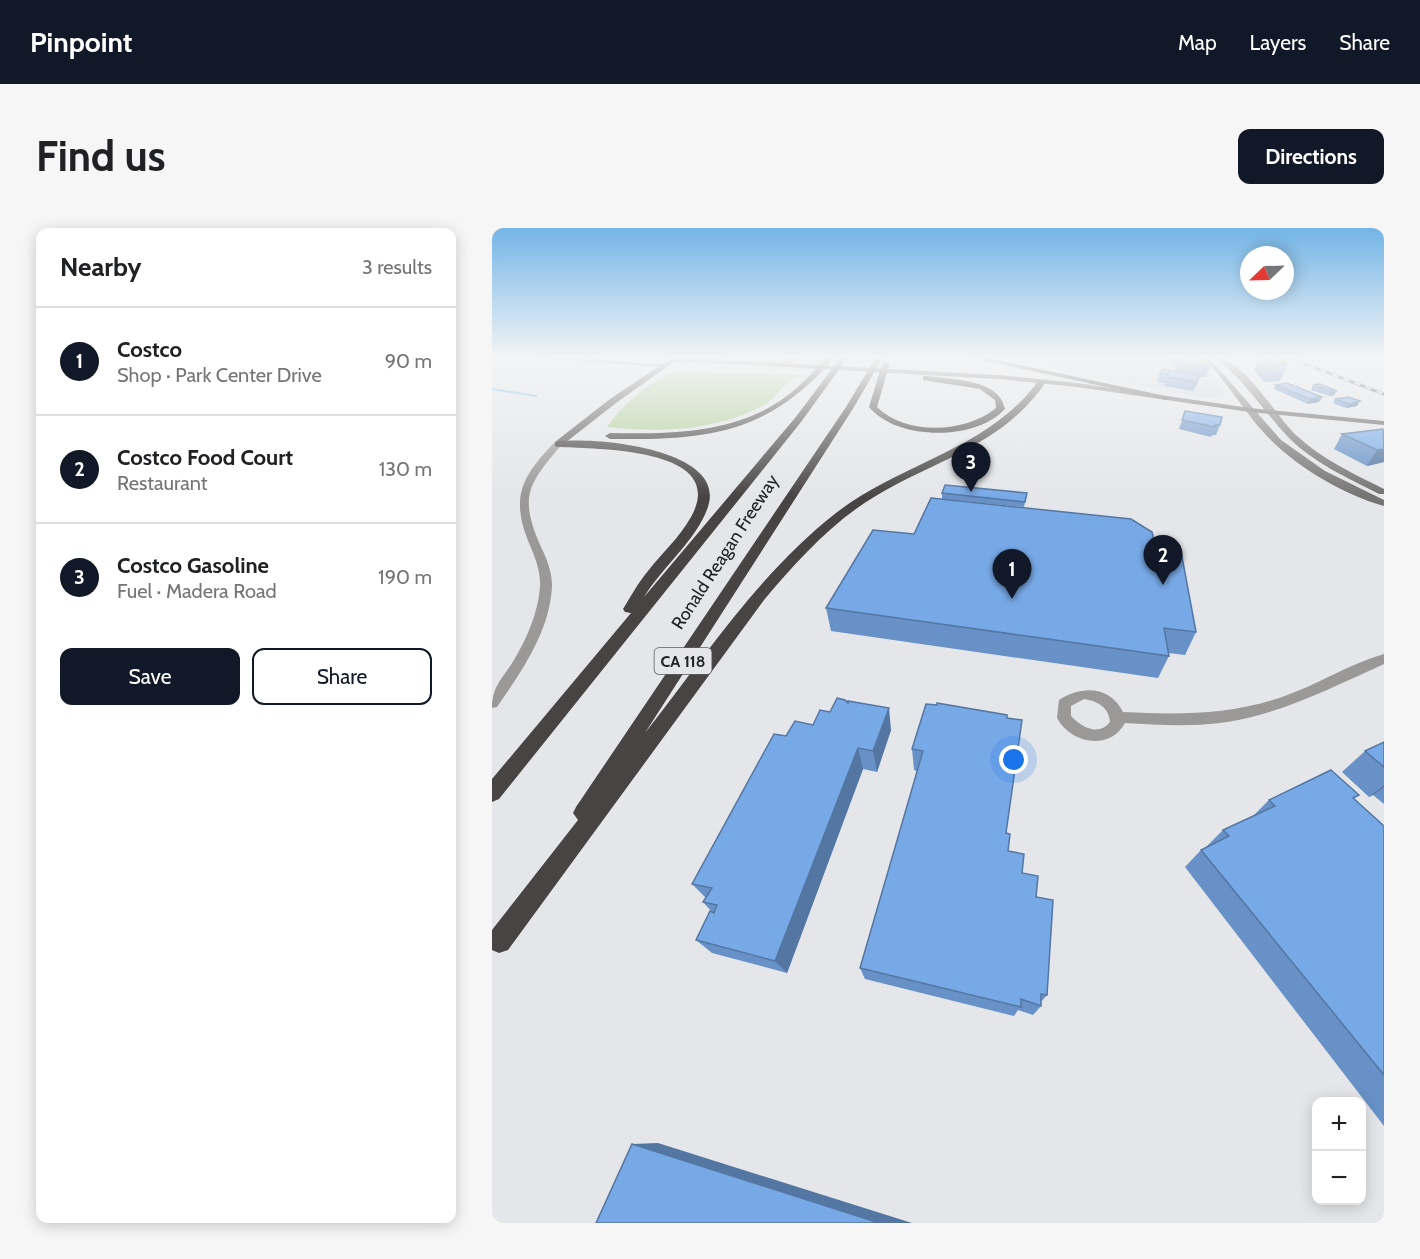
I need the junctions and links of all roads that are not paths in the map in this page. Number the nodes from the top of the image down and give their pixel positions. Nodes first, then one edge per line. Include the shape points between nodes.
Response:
1 (609, 403) edge
2 (781, 403) edge
3 (811, 403) edge
4 (859, 403) edge
5 (873, 403) edge
6 (1000, 403) edge
7 (1025, 403) edge
8 (1175, 403) edge
9 (1199, 403) edge
10 (1245, 403) edge
11 (1265, 403) edge
12 (1272, 412) junction
13 (1253, 414) junction
14 (1280, 422) junction
15 (1384, 423) edge
16 (1327, 427) dead end
17 (570, 435) junction
18 (558, 444) junction
19 (1384, 494) edge
20 (1384, 503) edge
21 (1384, 659) edge
22 (588, 675) junction
23 (492, 703) edge
24 (1118, 717) dead end
25 (492, 793) edge
26 (496, 947) edge

1 - 17 main road
2 - 17 highway via 716,428 666,436
3 - 22 highway, Ronald Reagan Freeway
4 - 26 highway, Ronald Reagan Freeway / CA 118
5 - 6 highway via 889,421 946,429 991,418 1001,409
7 - 26 highway via 991,432 868,496 837,517 794,557 759,597
8 - 13 main road
9 - 13 main road
10 - 13 street
11 - 12 street
12 - 13 main road
12 - 14 street
12 - 15 main road
13 - 14 main road
13 - 20 street via 1277,440 1312,465
14 - 16 main road
14 - 19 street via 1319,457
17 - 18 main road
18 - 22 highway via 662,455 695,475 705,496 687,532 651,576
18 - 23 street via 530,480 522,508 544,569 543,608 523,656
21 - 24 street via 1270,706 1228,716 1179,720
22 - 25 highway, Ronald Reagan Freeway

